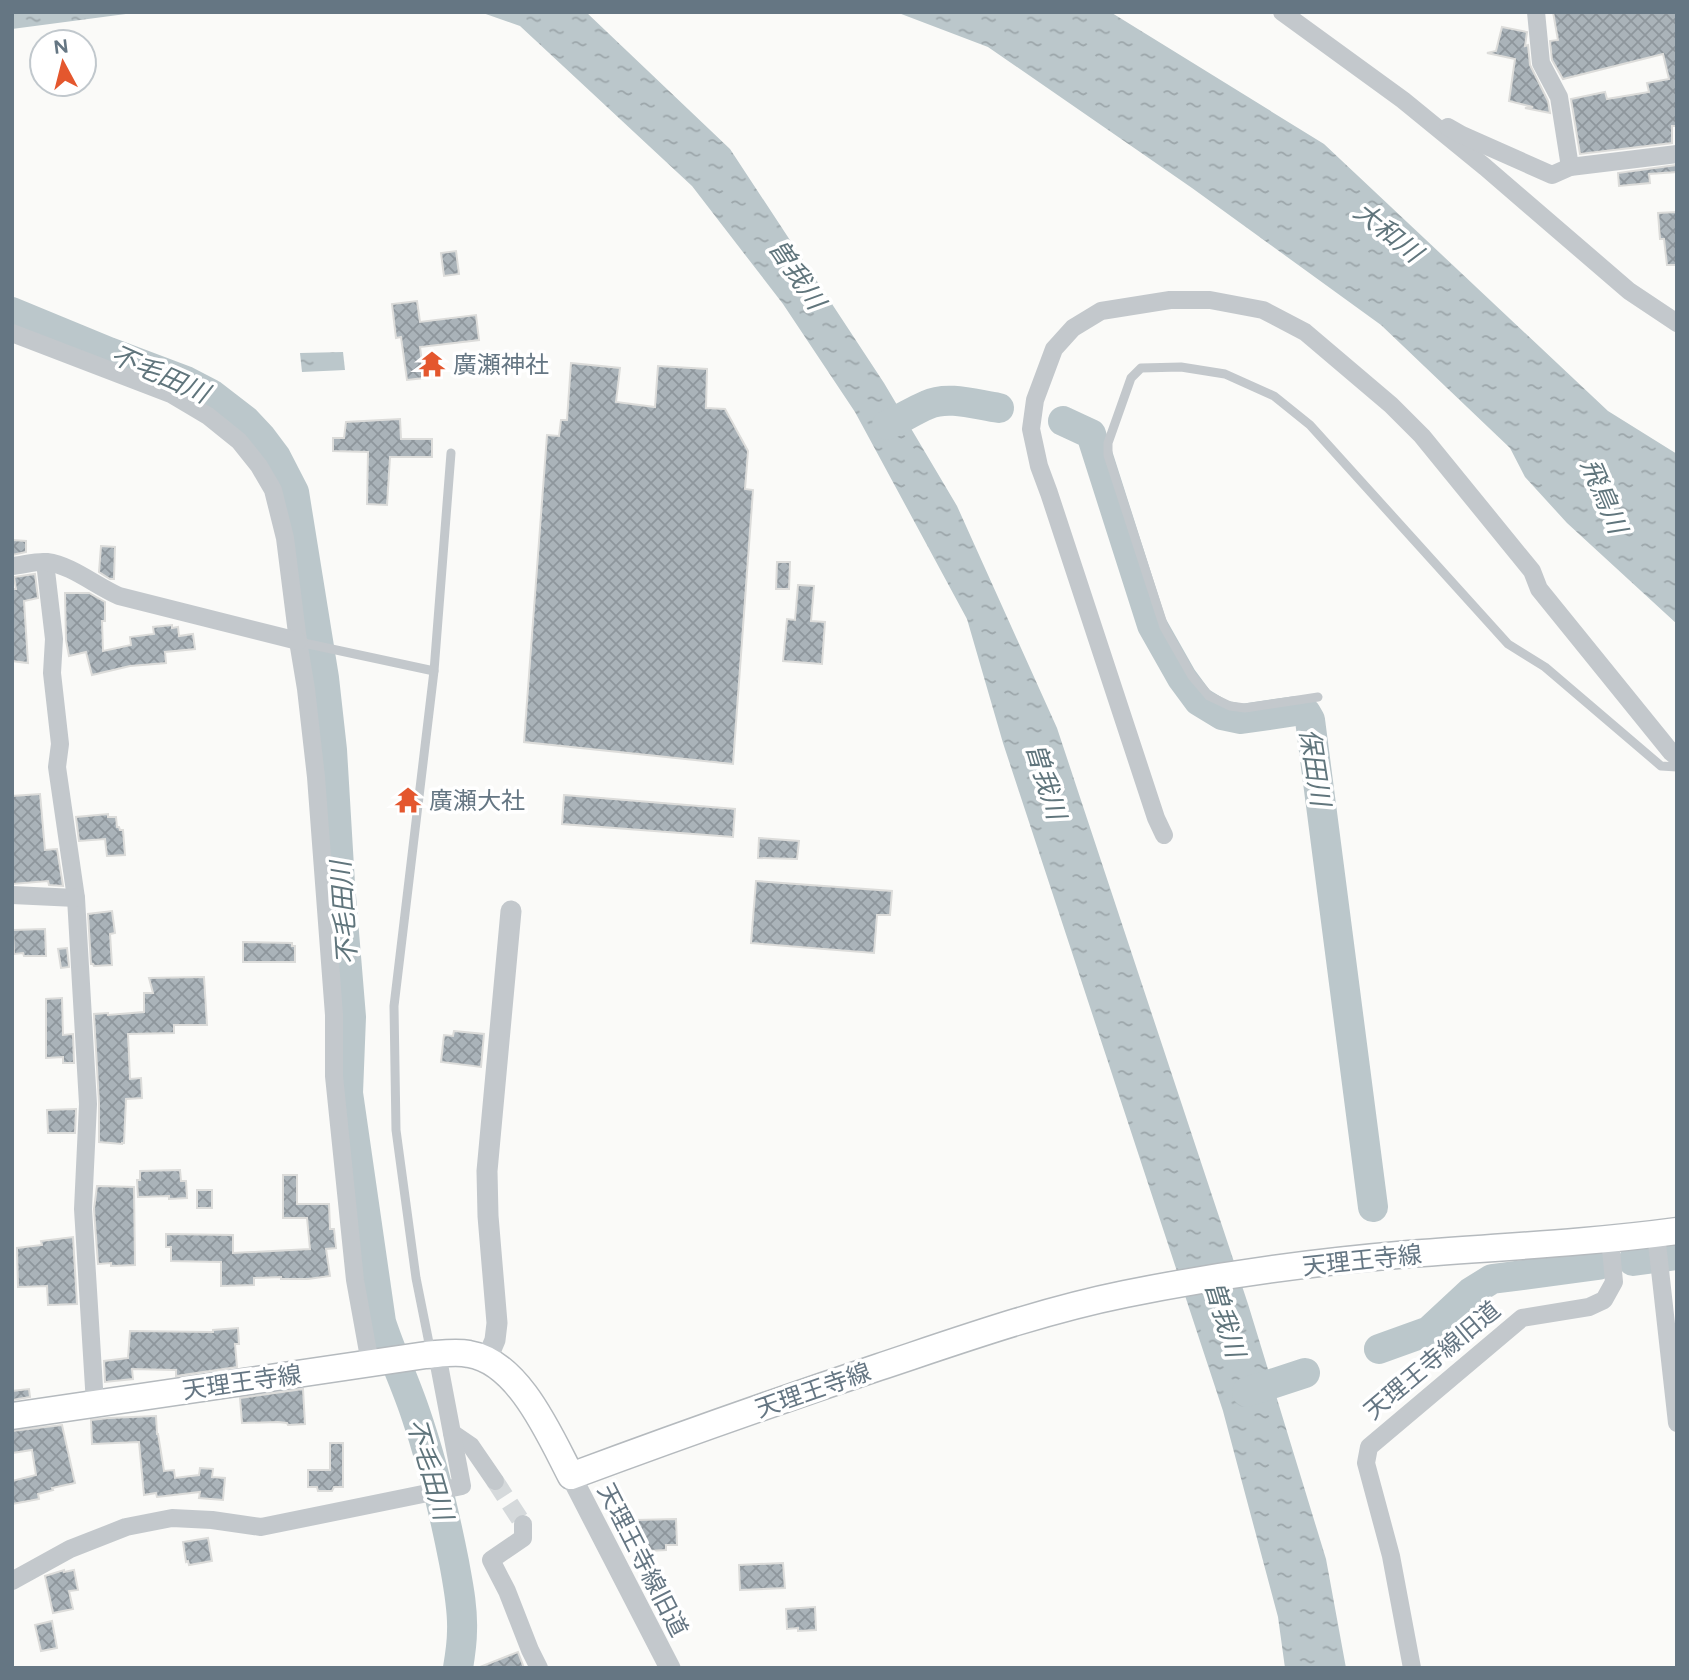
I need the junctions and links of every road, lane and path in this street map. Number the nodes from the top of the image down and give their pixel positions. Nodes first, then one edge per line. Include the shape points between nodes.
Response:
1 (1282, 12) edge
2 (1536, 12) edge
3 (1403, 100) junction
4 (1677, 154) edge
5 (1570, 167) junction
6 (1677, 323) edge
7 (12, 332) edge
8 (451, 453) dead end
9 (45, 562) junction
10 (12, 566) edge
11 (298, 641) junction
12 (434, 671) junction
13 (1318, 696) dead end
14 (1677, 757) edge
15 (1677, 767) edge
16 (1164, 835) dead end
17 (12, 895) edge
18 (76, 898) junction
19 (511, 911) dead end
20 (1667, 1232) edge
21 (1610, 1238) junction
22 (405, 1358) junction
23 (487, 1359) junction
24 (95, 1404) junction
25 (12, 1416) edge
26 (1677, 1423) edge
27 (452, 1433) junction
28 (571, 1476) junction
29 (495, 1481) tunnel mouth
30 (523, 1524) dead end
31 (12, 1581) edge
32 (539, 1668) edge
33 (670, 1668) edge
34 (1412, 1668) edge

1 - 3 street
2 - 5 street via 1541,63 1559,97
3 - 5 street via 1462,135 1552,175
3 - 6 street via 1629,291
4 - 5 street
7 - 11 street via 171,394 239,441 272,489 279,512
8 - 12 lane
9 - 10 street
9 - 11 street via 69,569 119,596
9 - 18 street via 54,639 52,673 60,744 57,767
11 - 12 lane
11 - 22 street via 316,777 334,1015 334,1076 355,1280
12 - 22 lane via 394,1006 396,1130 416,1278
13 - 15 lane via 1245,708 1230,706 1209,696 1192,676 1164,627 1108,455 1131,378 1141,368 1181,367 1225,374 1274,396 1310,425 1508,644 1545,667 1661,766
14 - 16 street via 1539,589 1532,571 1422,436 1391,405 1305,332 1263,310 1210,300 1170,300 1101,312 1073,328 1054,349 1035,400 1031,429 1039,466
17 - 18 street
18 - 24 street via 88,1104 83,1209
19 - 23 street via 487,1171 497,1323
20 - 21 main road, 天理王寺線
20 - 26 street
21 - 28 main road, 天理王寺線 via 1301,1266 1124,1294 984,1332
21 - 34 street, 天理王寺線旧道 via 1614,1282 1604,1300 1589,1307 1522,1318 1369,1447 1366,1463 1391,1556
22 - 23 main road, 天理王寺線 via 468,1353
22 - 24 main road, 天理王寺線
22 - 27 street
23 - 28 main road via 506,1373 534,1408
24 - 25 main road, 天理王寺線
27 - 29 street via 471,1446
27 - 31 street via 462,1486 261,1527 172,1518 126,1527 70,1549
28 - 33 street, 天理王寺線旧道
30 - 32 street via 523,1538 491,1560

